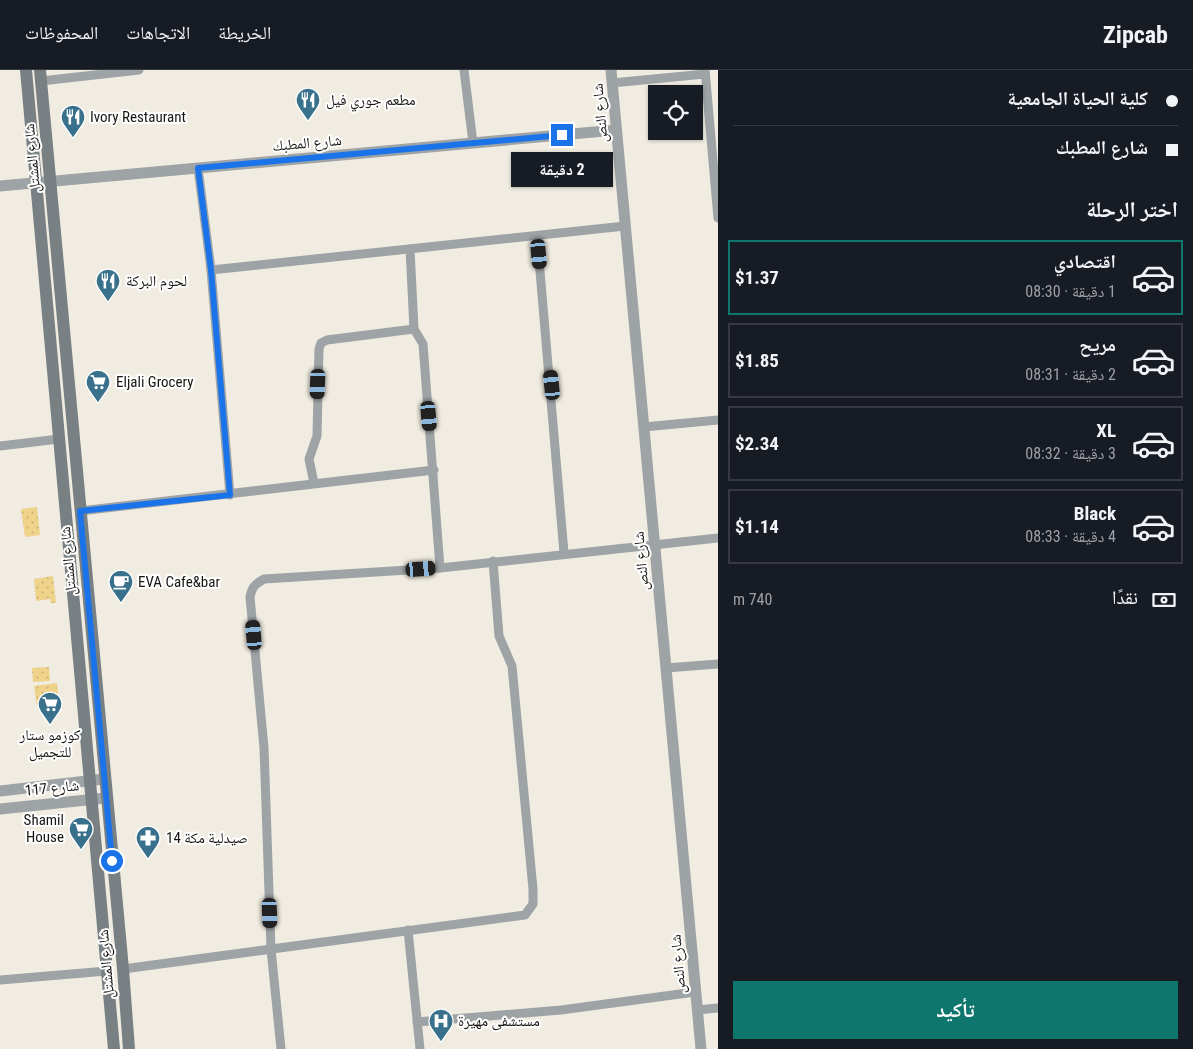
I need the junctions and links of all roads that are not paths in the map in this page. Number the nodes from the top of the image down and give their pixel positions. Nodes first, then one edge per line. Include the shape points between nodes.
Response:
1 (26, 70) edge
2 (139, 70) edge
3 (464, 70) edge
4 (611, 70) edge
5 (705, 72) edge
6 (40, 75) edge
7 (612, 83) junction
8 (616, 130) junction
9 (473, 143) junction
10 (198, 168) junction
11 (715, 171) edge
12 (50, 182) junction
13 (36, 183) junction
14 (0, 186) edge
15 (718, 218) edge
16 (625, 226) junction
17 (537, 236) junction
18 (410, 249) junction
19 (211, 270) junction
20 (414, 329) junction
21 (718, 420) edge
22 (644, 427) junction
23 (59, 439) junction
24 (0, 446) edge
25 (434, 470) junction
26 (314, 483) junction
27 (230, 495) junction
28 (80, 511) junction
29 (718, 538) edge
30 (655, 545) junction
31 (564, 553) junction
32 (493, 561) junction
33 (440, 568) junction
34 (718, 664) edge
35 (666, 668) junction
36 (104, 779) junction
37 (89, 781) junction
38 (49, 785) junction
39 (0, 790) edge
40 (106, 798) junction
41 (91, 799) junction
42 (51, 803) junction
43 (0, 809) edge
44 (408, 930) junction
45 (271, 949) junction
46 (123, 969) junction
47 (107, 971) junction
48 (0, 980) edge
49 (695, 992) junction
50 (718, 1008) edge
51 (697, 1010) junction
52 (417, 1022) junction
53 (114, 1049) edge
54 (128, 1049) edge
55 (281, 1049) edge
56 (420, 1049) edge
57 (701, 1049) edge

1 - 13 main road, شارع المشتل
2 - 6 street
3 - 9 street
4 - 7 street, شارع النص
5 - 7 street
5 - 11 street
6 - 12 main road, شارع المشتل
7 - 8 street, شارع النص
8 - 9 street, شارع المطبك
8 - 16 street, شارع النص
9 - 10 street, شارع المطبك
10 - 12 street, شارع المطبك
10 - 19 street
11 - 15 street
12 - 13 street, شارع المطبك
12 - 28 main road, شارع المشتل
13 - 14 street, شارع المطبك
13 - 23 main road, شارع المشتل
16 - 17 street
16 - 22 street, شارع النص
17 - 18 street
17 - 31 street
18 - 19 street
18 - 20 street
19 - 27 street
20 - 25 street via 423,344
20 - 26 street via 322,343 319,349 317,436 309,459
21 - 22 street
22 - 30 street, شارع النص
23 - 24 street
23 - 37 main road, شارع المشتل
25 - 26 street
25 - 33 street
26 - 27 street
27 - 28 street
28 - 36 main road, شارع المشتل
29 - 30 street
30 - 31 street
30 - 35 street, شارع النص
31 - 32 street
32 - 33 street
32 - 44 street via 499,636 512,666 533,904 525,915
33 - 45 street via 264,579 251,590 264,748
34 - 35 street
35 - 49 street, شارع النص
36 - 37 street, شارع 117
36 - 40 main road, شارع المشتل
37 - 38 street, شارع 117
37 - 41 main road, شارع المشتل
38 - 39 street, شارع 117
38 - 42 street
40 - 41 street, شارع 117
40 - 46 main road, شارع المشتل
41 - 42 street, شارع 117
41 - 47 main road, شارع المشتل
42 - 43 street, شارع 117
44 - 45 street
44 - 52 street
45 - 46 street
45 - 55 street
46 - 54 main road, شارع المشتل
47 - 48 street
47 - 53 main road, شارع المشتل
49 - 51 street, شارع النص
49 - 52 street via 562,1010
50 - 51 street
51 - 57 street, شارع النص
52 - 56 street

